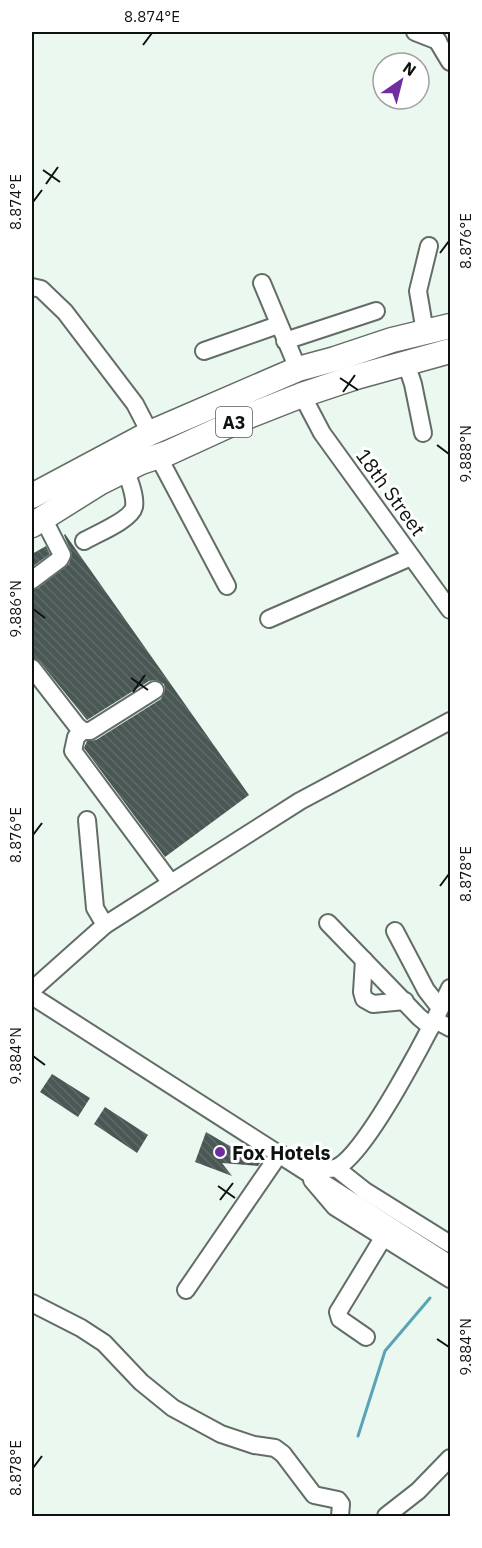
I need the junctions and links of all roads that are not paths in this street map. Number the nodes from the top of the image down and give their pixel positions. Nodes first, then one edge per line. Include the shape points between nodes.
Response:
1 (415, 32) edge
2 (435, 36) edge
3 (450, 63) edge
4 (429, 246) dead end
5 (262, 284) dead end
6 (32, 287) edge
7 (376, 311) dead end
8 (278, 325) junction
9 (450, 326) edge
10 (425, 332) junction
11 (285, 341) junction
12 (204, 351) dead end
13 (450, 351) edge
14 (406, 363) junction
15 (298, 369) junction
16 (302, 395) junction
17 (423, 433) dead end
18 (150, 434) junction
19 (158, 456) junction
20 (126, 470) junction
21 (32, 496) edge
22 (37, 522) edge
23 (84, 541) dead end
24 (411, 557) junction
25 (32, 580) edge
26 (227, 586) dead end
27 (450, 610) edge
28 (269, 619) dead end
29 (32, 668) edge
30 (155, 690) dead end
31 (450, 721) edge
32 (83, 730) junction
33 (87, 820) dead end
34 (171, 883) junction
35 (328, 923) dead end
36 (105, 925) junction
37 (395, 931) dead end
38 (364, 960) junction
39 (450, 988) edge
40 (32, 990) edge
41 (32, 996) edge
42 (405, 1001) junction
43 (436, 1018) junction
44 (450, 1028) edge
45 (280, 1153) junction
46 (299, 1166) junction
47 (336, 1168) junction
48 (383, 1238) junction
49 (450, 1244) edge
50 (450, 1264) edge
51 (450, 1280) edge
52 (186, 1290) dead end
53 (32, 1303) edge
54 (366, 1337) dead end
55 (450, 1458) edge
56 (340, 1516) edge
57 (386, 1516) edge

1 - 2 street
2 - 3 street
4 - 10 street via 418,291
5 - 8 street
6 - 18 street via 41,289 65,312 135,404
7 - 11 street
8 - 11 street
8 - 12 street
9 - 10 highway, A3
10 - 15 highway, A3
11 - 15 street
13 - 14 highway, A3
14 - 16 highway, A3
14 - 17 street
15 - 18 highway, A3
16 - 19 highway, A3
16 - 24 street, 18th Street via 322,433
18 - 21 highway, A3
19 - 20 highway, A3
19 - 26 street
20 - 22 highway, A3
20 - 23 street via 134,500 130,516
22 - 25 street via 62,555
24 - 27 street, 18th Street
24 - 28 street
29 - 32 street
30 - 32 street via 90,731
31 - 34 street via 300,801
32 - 34 street via 76,737 73,751
33 - 36 street via 95,908
34 - 36 street
35 - 38 street
36 - 40 street
37 - 43 street
38 - 42 street
38 - 42 street via 364,999 373,1004
39 - 43 street
41 - 45 street
42 - 43 street via 419,1017
43 - 44 street
43 - 47 street via 367,1133 352,1155
45 - 46 street
45 - 52 street
46 - 47 street
46 - 48 street via 335,1207
46 - 50 street
47 - 49 street
48 - 51 street
48 - 54 street via 338,1312 340,1318
53 - 56 street via 104,1343 141,1382 173,1408 221,1434 283,1454 314,1495 338,1500
55 - 57 street

